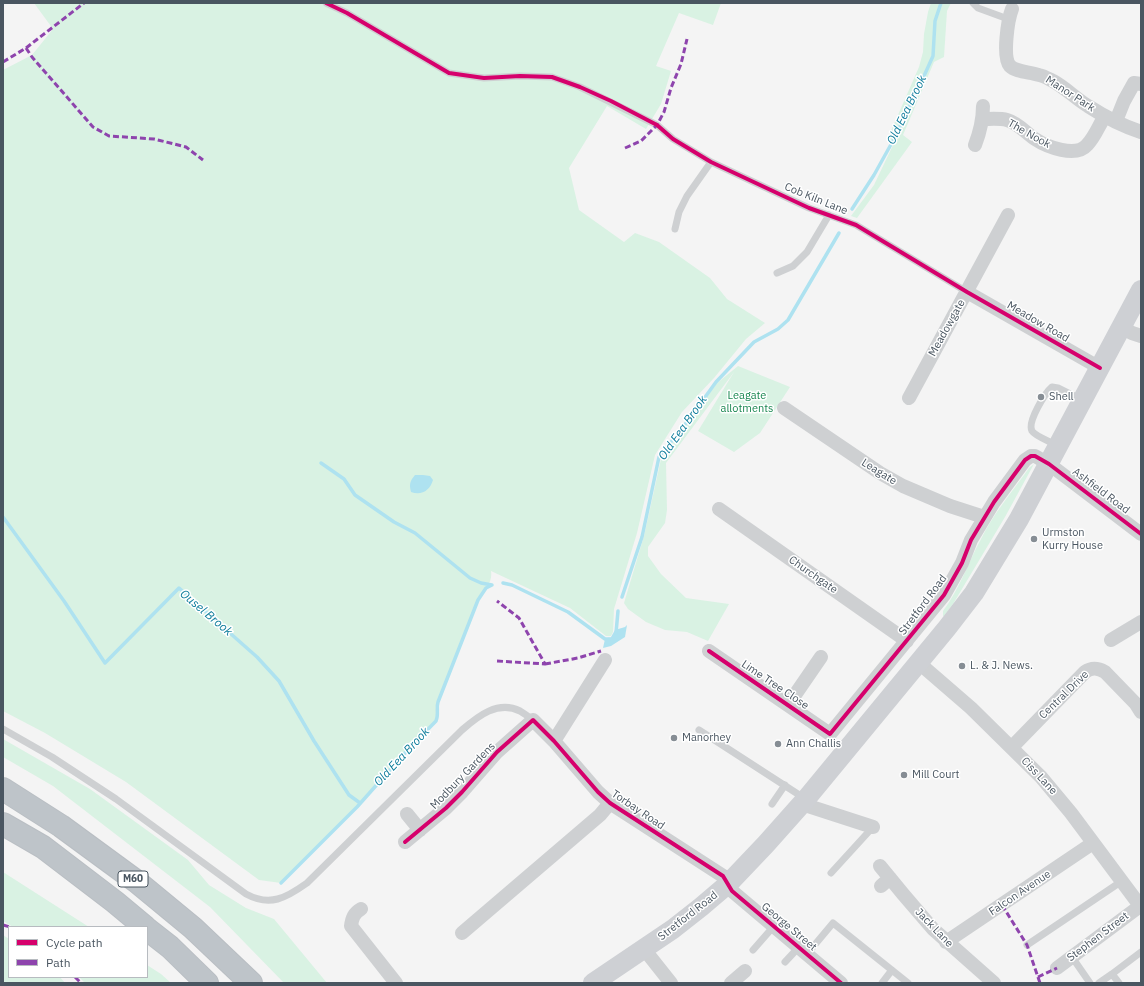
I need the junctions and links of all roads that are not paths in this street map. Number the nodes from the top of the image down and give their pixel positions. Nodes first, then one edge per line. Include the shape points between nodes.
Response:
1 (326, 3) edge
2 (973, 3) edge
3 (1010, 14) joint
4 (1141, 84) edge
5 (1110, 119) junction
6 (1141, 132) edge
7 (975, 145) dead end
8 (711, 162) junction
9 (829, 215) junction
10 (1008, 215) dead end
11 (675, 229) dead end
12 (777, 273) dead end
13 (1141, 290) edge
14 (967, 292) junction
15 (1121, 327) junction
16 (1141, 336) edge
17 (1100, 368) junction
18 (909, 398) dead end
19 (1082, 400) junction
20 (784, 408) dead end
21 (1058, 446) junction
22 (1049, 464) junction
23 (719, 509) dead end
24 (984, 517) junction
25 (1141, 534) edge
26 (930, 613) junction
27 (1141, 622) edge
28 (947, 628) junction
29 (1111, 640) dead end
30 (907, 641) junction
31 (709, 651) dead end
32 (821, 657) dead end
33 (605, 660) dead end
34 (919, 663) junction
35 (879, 675) junction
36 (897, 690) junction
37 (788, 705) junction
38 (1139, 706) edge
39 (533, 720) junction
40 (3, 728) edge
41 (699, 730) dead end
42 (830, 734) joint
43 (554, 741) junction
44 (1012, 747) junction
45 (784, 785) junction
46 (3, 789) edge
47 (804, 801) junction
48 (610, 803) junction
49 (772, 804) dead end
50 (406, 814) dead end
51 (3, 824) edge
52 (873, 827) joint
53 (420, 830) junction
54 (3, 835) edge
55 (405, 842) dead end
56 (1094, 843) junction
57 (880, 866) dead end
58 (831, 872) dead end
59 (1122, 881) junction
60 (728, 884) junction
61 (115, 902) junction
62 (1140, 907) edge
63 (361, 909) dead end
64 (144, 926) edge
65 (774, 926) junction
66 (148, 930) edge
67 (462, 933) dead end
68 (946, 942) junction
69 (1028, 945) dead end
70 (644, 949) junction
71 (753, 950) dead end
72 (803, 951) junction
73 (1141, 952) edge
74 (1072, 957) junction
75 (785, 962) dead end
76 (1057, 968) dead end
77 (892, 970) junction
78 (745, 971) dead end
79 (1112, 974) junction
80 (987, 981) edge
81 (207, 983) edge
82 (251, 983) edge
83 (396, 983) edge
84 (593, 983) edge
85 (672, 983) edge
86 (731, 983) edge
87 (841, 983) edge
88 (882, 983) edge
89 (908, 983) edge
90 (1090, 983) edge
91 (1099, 983) edge
92 (1119, 983) edge

1 - 8 lane, Cob Kiln Lane via 448,73 484,78 552,77 586,90 657,125 673,139
2 - 3 lane via 978,8
3 - 5 street, Manor Park via 1006,55 1010,66 1055,82
4 - 5 street via 1134,83
5 - 6 street, Manor Park
5 - 7 street, The Nook via 1087,146 1080,151 1072,151 1060,150 1037,141 1016,124 983,113
8 - 9 lane, Cob Kiln Lane
8 - 11 lane via 687,196 679,212
9 - 12 lane via 807,252 793,266
9 - 14 lane, Cob Kiln Lane via 856,225
10 - 14 street, Meadowgate
13 - 15 main road, Stretford Road
14 - 17 street, Meadow Road
14 - 18 street, Meadowgate
15 - 16 street
15 - 17 main road, Stretford Road
17 - 19 main road, Stretford Road
19 - 21 main road, Stretford Road
19 - 21 lane via 1058,388 1052,387 1047,391 1033,418 1031,430
20 - 24 street, Leagate via 903,486
21 - 22 main road, Stretford Road
22 - 24 street, Stretford Road via 1035,456 1025,460
22 - 25 street, Ashfield Road
22 - 28 main road, Stretford Road via 995,560
23 - 30 street, Churchgate
24 - 26 street, Stretford Road via 954,579
26 - 28 street, Stretford Road
26 - 30 street, Stretford Road
27 - 29 street
28 - 34 main road, Stretford Road
30 - 35 street, Stretford Road
31 - 37 street, Lime Tree Close
32 - 37 street, Lime Tree Close
33 - 43 street
34 - 36 main road, Stretford Road
34 - 44 street, Ciss Lane
35 - 36 street
35 - 42 street, Stretford Road
36 - 47 main road, Stretford Road
37 - 42 street, Lime Tree Close
38 - 44 street, Central Drive via 1105,672 1100,669 1089,669
39 - 40 lane via 511,708 500,707 482,714 462,730 307,883 290,894 270,901 246,894 116,799
39 - 43 street, Torbay Road
39 - 53 street, Modbury Gardens via 497,752 462,792
41 - 45 lane
43 - 48 street, Torbay Road
44 - 56 street, Ciss Lane via 1057,794
45 - 47 lane
45 - 49 lane
46 - 82 highway, M60 via 61,826 136,881 193,928
47 - 52 street
47 - 60 main road, Stretford Road
48 - 60 street, Torbay Road via 723,876
48 - 67 street, Torbay Road via 600,815
50 - 53 street
51 - 61 highway, M60 via 44,847
52 - 58 lane
53 - 55 street, Modbury Gardens
54 - 61 highway, M60
56 - 59 street, Ciss Lane
56 - 68 street, Falcon Avenue
57 - 68 street, Jack Lane via 886,882
59 - 62 street, Ciss Lane
59 - 69 lane
60 - 65 street, George Street via 732,891
60 - 70 main road, Stretford Road
61 - 64 highway, M60
62 - 74 street, Stephen Street
63 - 83 street via 355,912 351,926
65 - 71 lane
65 - 72 street, George Street
66 - 81 highway, M60
68 - 80 street, Jack Lane
70 - 84 main road, Stretford Road
70 - 85 street
72 - 75 lane
72 - 77 lane via 833,923
72 - 87 street, George Street
73 - 79 lane
74 - 76 street, Stephen Street
74 - 90 lane
77 - 88 lane
77 - 89 lane
78 - 86 street
79 - 91 lane
79 - 92 lane

